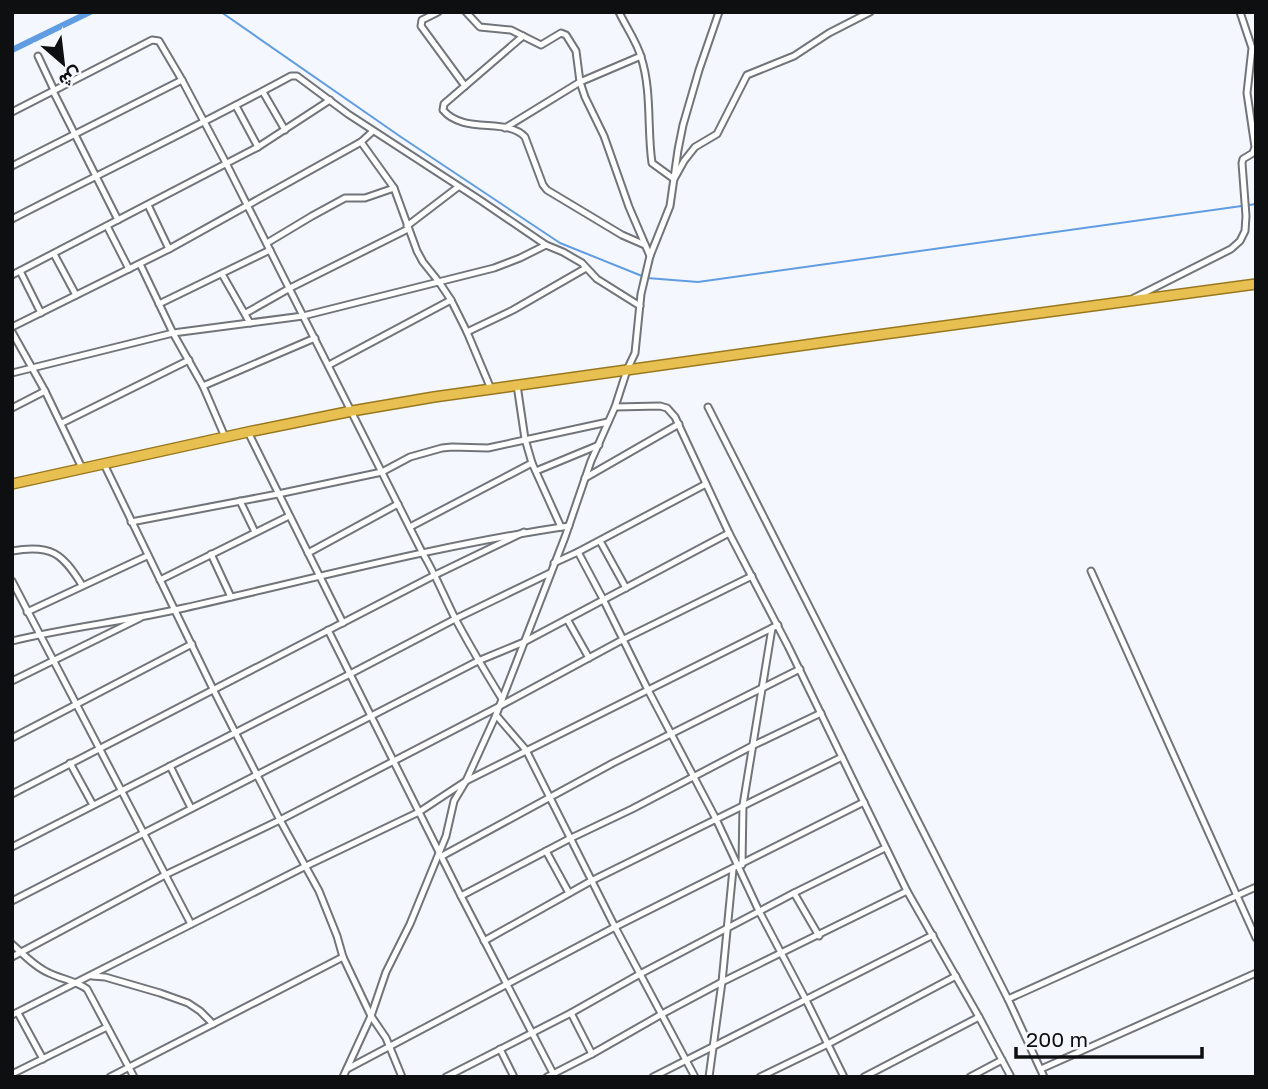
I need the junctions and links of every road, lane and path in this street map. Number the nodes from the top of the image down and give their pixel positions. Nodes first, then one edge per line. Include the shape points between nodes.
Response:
1 (438, 12) edge
2 (466, 12) edge
3 (619, 12) edge
4 (719, 12) edge
5 (870, 12) edge
6 (1240, 12) edge
7 (523, 36) junction
8 (38, 56) dead end
9 (641, 56) junction
10 (182, 80) junction
11 (580, 82) junction
12 (465, 86) junction
13 (54, 91) junction
14 (263, 92) junction
15 (330, 100) junction
16 (236, 106) junction
17 (12, 112) edge
18 (205, 123) junction
19 (505, 128) junction
20 (285, 130) junction
21 (373, 131) junction
22 (74, 134) junction
23 (361, 142) junction
24 (258, 147) junction
25 (226, 163) junction
26 (12, 166) edge
27 (94, 176) junction
28 (674, 179) junction
29 (458, 187) junction
30 (394, 188) junction
31 (148, 205) junction
32 (247, 205) junction
33 (12, 219) edge
34 (118, 220) junction
35 (107, 226) junction
36 (407, 228) junction
37 (267, 243) junction
38 (546, 245) junction
39 (645, 245) junction
40 (169, 249) junction
41 (270, 250) junction
42 (54, 254) junction
43 (650, 256) junction
44 (140, 264) junction
45 (586, 268) junction
46 (129, 269) junction
47 (20, 271) junction
48 (222, 274) junction
49 (12, 275) edge
50 (439, 282) junction
51 (1256, 284) edge
52 (290, 288) junction
53 (76, 295) junction
54 (451, 300) junction
55 (1129, 301) junction
56 (159, 304) junction
57 (639, 306) junction
58 (41, 313) junction
59 (246, 313) junction
60 (303, 316) junction
61 (250, 323) junction
62 (12, 329) edge
63 (467, 332) junction
64 (173, 333) junction
65 (315, 338) junction
66 (188, 360) junction
67 (329, 365) junction
68 (33, 367) junction
69 (627, 370) junction
70 (12, 373) edge
71 (517, 385) junction
72 (203, 386) junction
73 (491, 388) junction
74 (46, 391) junction
75 (13, 406) edge
76 (615, 407) junction
77 (708, 407) dead end
78 (352, 411) junction
79 (608, 422) junction
80 (62, 423) junction
81 (679, 424) junction
82 (248, 432) junction
83 (225, 437) junction
84 (525, 439) junction
85 (599, 445) junction
86 (103, 463) junction
87 (532, 463) junction
88 (82, 468) junction
89 (536, 471) junction
90 (382, 472) junction
91 (585, 478) junction
92 (12, 484) edge
93 (706, 484) junction
94 (278, 494) junction
95 (240, 501) junction
96 (398, 504) junction
97 (289, 516) junction
98 (131, 522) junction
99 (569, 526) junction
100 (410, 527) junction
101 (561, 527) junction
102 (524, 532) junction
103 (256, 533) junction
104 (729, 533) junction
105 (600, 541) junction
106 (12, 551) edge
107 (422, 552) junction
108 (578, 552) junction
109 (307, 553) junction
110 (211, 554) junction
111 (148, 556) junction
112 (554, 563) junction
113 (1091, 571) dead end
114 (550, 573) junction
115 (435, 575) junction
116 (752, 576) junction
117 (320, 577) junction
118 (160, 580) junction
119 (12, 581) edge
120 (82, 585) junction
121 (626, 587) junction
122 (15, 596) edge
123 (231, 597) junction
124 (603, 599) junction
125 (174, 610) junction
126 (27, 612) junction
127 (146, 615) junction
128 (455, 619) junction
129 (567, 619) junction
130 (343, 622) junction
131 (775, 627) junction
132 (328, 630) junction
133 (39, 634) junction
134 (622, 640) junction
135 (12, 641) edge
136 (524, 642) junction
137 (192, 644) junction
138 (589, 658) junction
139 (53, 661) junction
140 (478, 661) junction
141 (800, 670) junction
142 (350, 674) junction
143 (13, 680) edge
144 (762, 688) junction
145 (214, 689) junction
146 (648, 690) junction
147 (502, 699) junction
148 (76, 704) junction
149 (498, 708) junction
150 (821, 713) junction
151 (496, 715) junction
152 (372, 716) junction
153 (236, 732) junction
154 (671, 734) junction
155 (12, 738) edge
156 (754, 745) junction
157 (100, 749) junction
158 (526, 750) junction
159 (842, 757) junction
160 (394, 760) junction
161 (70, 763) junction
162 (170, 766) junction
163 (257, 775) junction
164 (693, 778) junction
165 (466, 780) junction
166 (121, 791) junction
167 (12, 794) edge
168 (549, 796) junction
169 (864, 802) junction
170 (93, 805) junction
171 (743, 805) junction
172 (191, 808) junction
173 (419, 812) junction
174 (716, 819) junction
175 (279, 820) junction
176 (143, 833) junction
177 (569, 839) junction
178 (12, 847) edge
179 (885, 848) junction
180 (546, 851) junction
181 (441, 854) junction
182 (304, 867) junction
183 (738, 867) junction
184 (165, 875) junction
185 (591, 881) junction
186 (1256, 887) edge
187 (907, 891) junction
188 (569, 893) junction
189 (794, 893) junction
190 (461, 896) junction
191 (1237, 896) junction
192 (12, 901) edge
193 (760, 911) junction
194 (191, 924) junction
195 (615, 927) junction
196 (728, 929) junction
197 (933, 935) junction
198 (819, 936) junction
199 (1256, 938) edge
200 (484, 941) junction
201 (12, 944) edge
202 (22, 953) junction
203 (782, 953) junction
204 (12, 957) edge
205 (343, 957) junction
206 (1256, 973) edge
207 (640, 974) junction
208 (89, 976) junction
209 (956, 976) junction
210 (722, 982) junction
211 (74, 984) junction
212 (509, 985) junction
213 (1008, 999) junction
214 (806, 1000) junction
215 (570, 1013) junction
216 (15, 1014) edge
217 (662, 1014) junction
218 (371, 1016) junction
219 (979, 1017) junction
220 (214, 1024) junction
221 (107, 1027) junction
222 (532, 1033) junction
223 (828, 1044) junction
224 (389, 1047) junction
225 (713, 1047) junction
226 (500, 1049) junction
227 (592, 1054) junction
228 (43, 1059) junction
229 (1002, 1060) junction
230 (685, 1061) junction
231 (129, 1067) junction
232 (1041, 1069) junction
233 (344, 1073) edge
234 (12, 1074) edge
235 (552, 1076) edge
236 (110, 1077) edge
237 (134, 1077) edge
238 (402, 1077) edge
239 (446, 1077) edge
240 (514, 1077) edge
241 (653, 1077) edge
242 (695, 1077) edge
243 (709, 1077) edge
244 (760, 1077) edge
245 (844, 1077) edge
246 (864, 1077) edge
247 (970, 1077) edge
248 (1011, 1077) edge
249 (1044, 1077) edge

1 - 12 street via 422,20 421,26
2 - 7 street via 480,27 508,29
3 - 9 street
4 - 28 street via 686,112
5 - 28 street via 793,56 747,75 717,134 695,147
6 - 55 street via 1252,48 1247,93 1255,147 1242,161 1244,236 1236,245
7 - 11 street via 541,45 565,34 576,51
7 - 12 street
8 - 13 street
9 - 11 street
9 - 28 street via 651,160
10 - 13 street via 159,41 152,40
10 - 18 street
10 - 22 street
11 - 19 street
11 - 39 street
12 - 19 street via 443,105 445,113 467,123
13 - 17 street
13 - 22 street
14 - 15 street via 294,76
14 - 16 street
14 - 20 street
15 - 20 street
15 - 21 street
16 - 18 street
16 - 24 street
18 - 25 street
18 - 27 street
19 - 39 street via 525,138 547,190
20 - 24 street
21 - 23 street
21 - 29 street
22 - 26 street
22 - 27 street
23 - 30 street
23 - 32 street
24 - 25 street
25 - 31 street
25 - 32 street
27 - 33 street
27 - 34 street
28 - 43 street via 670,206
29 - 36 street
29 - 38 street
30 - 36 street
30 - 37 street via 365,198 345,198
31 - 34 street
31 - 40 street
32 - 37 street
32 - 40 street
34 - 35 street
35 - 42 street
35 - 46 street
36 - 50 street via 423,262
36 - 52 street
37 - 41 street
38 - 45 street
38 - 50 street via 502,266
39 - 43 street
40 - 44 street
41 - 48 street
41 - 52 street
42 - 47 street
42 - 53 street
43 - 57 street
44 - 46 street
44 - 56 street
45 - 57 street
45 - 63 street
46 - 53 street
47 - 49 street
47 - 58 street
48 - 56 street
48 - 59 street
50 - 54 street
50 - 60 street
51 - 55 highway
52 - 59 street
52 - 60 street
53 - 58 street
54 - 63 street
54 - 67 street
55 - 69 highway
56 - 64 street
57 - 69 street via 636,349
58 - 62 street
59 - 61 street
60 - 61 street
60 - 65 street
61 - 64 street
62 - 68 street
63 - 73 street
64 - 66 street
64 - 68 street
65 - 67 street
65 - 72 street
66 - 72 street
66 - 80 street
67 - 78 street
68 - 70 street
68 - 74 street
69 - 71 highway
69 - 76 street
71 - 73 highway
71 - 84 street
72 - 83 street
73 - 78 highway
74 - 75 street
74 - 80 street
76 - 79 street
76 - 81 street via 660,406
77 - 213 street
78 - 82 highway
78 - 90 street
79 - 84 street
79 - 85 street
80 - 88 street
81 - 91 street
81 - 93 street
82 - 83 highway
82 - 94 street
83 - 86 highway
84 - 87 street
84 - 90 street via 488,448 442,448 410,457
85 - 89 street
85 - 91 street
86 - 88 highway
86 - 98 street
87 - 89 street
87 - 100 street
88 - 92 highway
89 - 101 street
90 - 94 street
90 - 96 street
91 - 99 street
93 - 104 street
93 - 105 street
94 - 95 street
94 - 97 street
95 - 98 street
95 - 103 street
96 - 100 street
96 - 109 street
97 - 103 street
97 - 109 street
98 - 111 street
99 - 101 street
99 - 112 street
100 - 107 street
101 - 102 street
102 - 107 street
102 - 115 street
103 - 110 street
104 - 116 street
104 - 121 street
105 - 108 street
105 - 121 street
106 - 120 street via 51,551
107 - 115 street
107 - 117 street
108 - 112 street
108 - 124 street
109 - 117 street
110 - 118 street
110 - 123 street
111 - 118 street
111 - 120 street
112 - 114 street
113 - 191 street
114 - 128 street
114 - 136 street
115 - 128 street
115 - 130 street
116 - 131 street
116 - 134 street
117 - 123 street
117 - 130 street
118 - 125 street
119 - 122 street
120 - 126 street
121 - 124 street
122 - 126 street
123 - 125 street
124 - 129 street
124 - 134 street
125 - 127 street
125 - 137 street
126 - 133 street
127 - 133 street
127 - 139 street
128 - 140 street
128 - 142 street
129 - 136 street
129 - 138 street
130 - 132 street
131 - 141 street
131 - 144 street
131 - 146 street
132 - 142 street
132 - 145 street
133 - 135 street
133 - 139 street
134 - 138 street
134 - 146 street
136 - 140 street
136 - 147 street
137 - 145 street
137 - 148 street
138 - 149 street
139 - 143 street
139 - 148 street
140 - 147 street
140 - 152 street
141 - 144 street
141 - 150 street
142 - 152 street
142 - 153 street
144 - 154 street
144 - 156 street
145 - 153 street
145 - 157 street
146 - 154 street
146 - 158 street
147 - 149 street
148 - 155 street
148 - 157 street
149 - 151 street
149 - 160 street
150 - 156 street
150 - 159 street
151 - 158 street
151 - 165 street
152 - 160 street
152 - 163 street
153 - 162 street
153 - 163 street
154 - 164 street
154 - 168 street
156 - 164 street
156 - 171 street
157 - 161 street
157 - 166 street
158 - 165 street
158 - 168 street
159 - 169 street
159 - 171 street
160 - 173 street
160 - 175 street
161 - 167 street
161 - 170 street
162 - 166 street
162 - 172 street
163 - 172 street
163 - 175 street
164 - 174 street
164 - 177 street
165 - 173 street
165 - 181 street via 454,801
166 - 170 street
166 - 176 street
168 - 177 street
168 - 181 street
169 - 179 street
169 - 183 street
170 - 178 street
171 - 174 street
171 - 183 street
172 - 176 street
173 - 181 street
173 - 182 street
174 - 183 street
174 - 185 street
175 - 182 street
175 - 184 street
176 - 184 street
176 - 192 street
177 - 180 street
177 - 185 street
179 - 187 street
179 - 189 street
180 - 188 street
180 - 190 street
181 - 190 street
181 - 218 street via 386,972
182 - 194 street
182 - 205 street via 324,903
183 - 193 street
183 - 195 street
183 - 196 street
184 - 194 street
184 - 202 street
185 - 188 street
185 - 195 street
186 - 191 street
187 - 197 street
187 - 198 street
188 - 200 street
189 - 193 street
189 - 198 street
190 - 200 street
191 - 199 street
191 - 213 street
193 - 196 street
193 - 203 street
194 - 208 street
195 - 207 street
195 - 212 street
196 - 207 street
196 - 210 street
197 - 209 street
197 - 214 street
198 - 203 street
200 - 212 street
201 - 202 street
202 - 204 street
202 - 211 street via 48,973
203 - 210 street
203 - 214 street
205 - 218 street
205 - 220 street
206 - 232 street
207 - 215 street
207 - 217 street
208 - 211 street
208 - 220 street via 188,1003
209 - 219 street
209 - 223 street
210 - 217 street
210 - 225 street
211 - 216 street
211 - 221 street via 87,989
212 - 222 street
212 - 224 street
213 - 232 street
214 - 223 street
214 - 225 street
215 - 222 street
215 - 227 street
216 - 228 street
217 - 227 street
217 - 230 street
218 - 224 street
218 - 233 street
219 - 229 street
219 - 246 street
220 - 231 street
221 - 228 street
221 - 231 street
222 - 226 street
222 - 235 street
223 - 244 street
223 - 245 street
224 - 233 street
224 - 238 street
225 - 230 street
225 - 243 street
226 - 239 street
226 - 240 street
227 - 235 street
228 - 234 street
229 - 247 street
229 - 248 street
230 - 241 street
230 - 242 street
231 - 236 street
231 - 237 street
232 - 249 street

